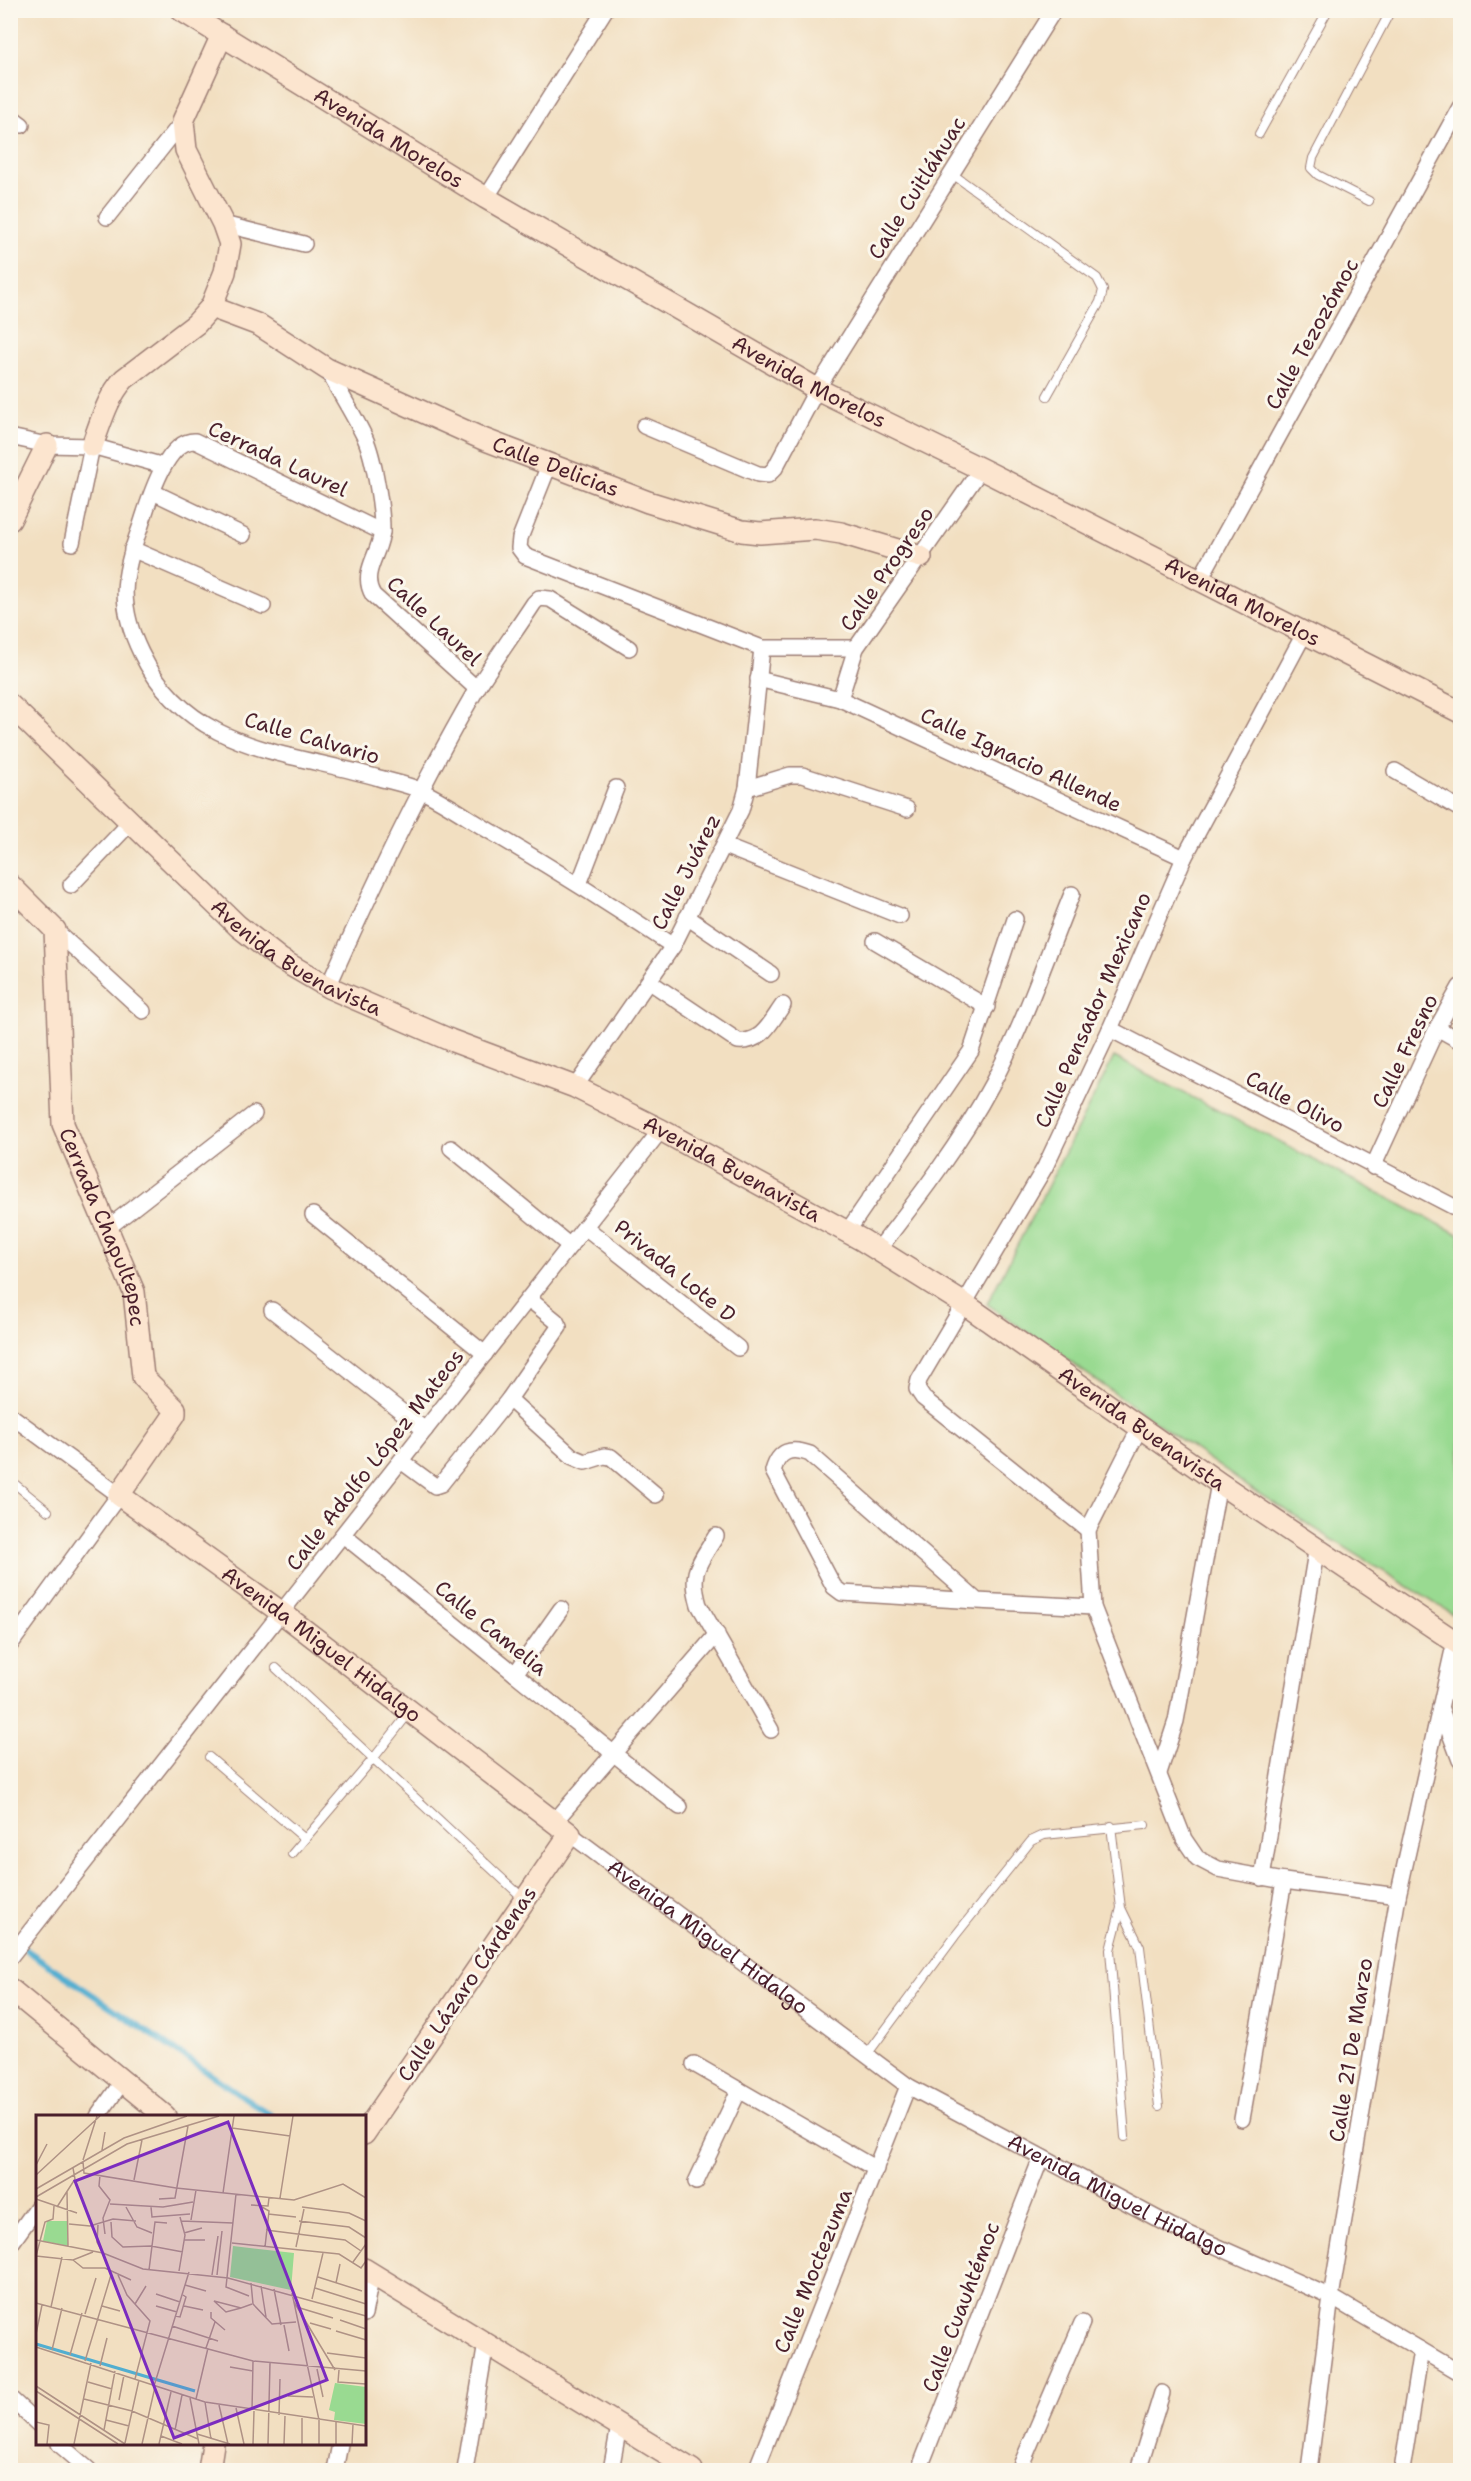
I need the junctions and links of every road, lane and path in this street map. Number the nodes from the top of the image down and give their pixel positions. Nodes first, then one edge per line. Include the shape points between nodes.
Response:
1 (181, 10) edge
2 (605, 10) edge
3 (1054, 10) edge
4 (1328, 10) edge
5 (1391, 10) edge
6 (222, 35) junction
7 (1461, 107) edge
8 (183, 121) junction
9 (1259, 134) dead end
10 (951, 173) junction
11 (486, 198) junction
12 (1369, 201) dead end
13 (107, 218) dead end
14 (223, 224) junction
15 (304, 244) dead end
16 (211, 307) junction
17 (327, 369) junction
18 (817, 389) junction
19 (1047, 396) dead end
20 (644, 426) dead end
21 (10, 437) edge
22 (47, 445) junction
23 (92, 446) junction
24 (549, 465) junction
25 (164, 466) junction
26 (981, 469) junction
27 (153, 492) junction
28 (10, 520) edge
29 (382, 532) junction
30 (243, 535) dead end
31 (72, 543) dead end
32 (132, 549) junction
33 (921, 558) junction
34 (1199, 581) junction
35 (263, 606) dead end
36 (1304, 634) junction
37 (629, 648) dead end
38 (762, 648) junction
39 (856, 648) junction
40 (758, 679) junction
41 (477, 689) junction
42 (840, 699) junction
43 (10, 705) edge
44 (1461, 712) edge
45 (1395, 771) dead end
46 (616, 788) dead end
47 (747, 788) junction
48 (421, 790) junction
49 (907, 809) dead end
50 (1461, 809) edge
51 (131, 822) junction
52 (724, 846) junction
53 (1184, 858) junction
54 (579, 884) junction
55 (10, 885) edge
56 (71, 885) dead end
57 (1072, 894) dead end
58 (900, 916) dead end
59 (687, 917) junction
60 (1016, 919) dead end
61 (55, 930) junction
62 (875, 941) dead end
63 (673, 946) junction
64 (771, 974) dead end
65 (650, 982) junction
66 (328, 987) junction
67 (1461, 987) edge
68 (783, 1005) dead end
69 (987, 1007) junction
70 (143, 1011) dead end
71 (1437, 1028) junction
72 (1110, 1029) junction
73 (1461, 1041) edge
74 (575, 1087) junction
75 (254, 1114) dead end
76 (662, 1130) junction
77 (451, 1148) dead end
78 (1373, 1167) junction
79 (1461, 1210) edge
80 (313, 1215) dead end
81 (585, 1227) junction
82 (105, 1230) junction
83 (846, 1232) junction
84 (570, 1246) junction
85 (878, 1250) junction
86 (529, 1299) junction
87 (966, 1305) junction
88 (272, 1310) dead end
89 (738, 1348) dead end
90 (485, 1354) junction
91 (509, 1399) junction
92 (10, 1415) edge
93 (1140, 1427) junction
94 (425, 1430) junction
95 (401, 1461) junction
96 (10, 1480) edge
97 (1219, 1483) junction
98 (119, 1495) junction
99 (656, 1495) dead end
100 (48, 1511) dead end
101 (1088, 1530) junction
102 (343, 1535) junction
103 (716, 1536) dead end
104 (1317, 1546) junction
105 (977, 1601) junction
106 (1092, 1607) junction
107 (561, 1609) dead end
108 (282, 1613) junction
109 (717, 1634) junction
110 (1458, 1643) edge
111 (10, 1645) edge
112 (276, 1668) dead end
113 (515, 1674) junction
114 (1440, 1707) junction
115 (410, 1712) junction
116 (771, 1730) dead end
117 (613, 1753) junction
118 (210, 1757) dead end
119 (373, 1760) junction
120 (1461, 1760) edge
121 (1159, 1773) junction
122 (680, 1807) dead end
123 (1145, 1825) dead end
124 (1111, 1826) junction
125 (562, 1828) junction
126 (305, 1839) junction
127 (292, 1854) dead end
128 (1262, 1878) junction
129 (1284, 1881) junction
130 (1398, 1896) junction
131 (525, 1900) junction
132 (1121, 1908) junction
133 (11, 1956) edge
134 (10, 1989) edge
135 (866, 2056) junction
136 (694, 2064) dead end
137 (122, 2082) junction
138 (908, 2086) junction
139 (739, 2090) junction
140 (1159, 2106) dead end
141 (99, 2115) edge
142 (164, 2115) edge
143 (1242, 2119) dead end
144 (366, 2131) edge
145 (1125, 2137) dead end
146 (1041, 2158) junction
147 (876, 2169) junction
148 (696, 2182) dead end
149 (36, 2209) edge
150 (10, 2245) edge
151 (368, 2271) edge
152 (366, 2292) edge
153 (1331, 2297) junction
154 (1082, 2323) dead end
155 (486, 2343) junction
156 (1421, 2350) junction
157 (1461, 2373) edge
158 (1162, 2393) dead end
159 (10, 2398) edge
160 (33, 2420) edge
161 (619, 2426) junction
162 (60, 2445) edge
163 (213, 2445) edge
164 (340, 2445) edge
165 (89, 2470) edge
166 (209, 2470) edge
167 (335, 2470) edge
168 (465, 2470) edge
169 (611, 2470) edge
170 (692, 2470) edge
171 (756, 2470) edge
172 (920, 2470) edge
173 (1019, 2470) edge
174 (1138, 2470) edge
175 (1309, 2470) edge
176 (1402, 2470) edge

1 - 6 street, Avenida Morelos
2 - 11 street
3 - 10 street, Calle Cuitláhuac
4 - 9 lane
5 - 12 lane via 1311,168
6 - 8 street
6 - 11 street, Avenida Morelos
7 - 34 street, Calle Tezozómoc
8 - 13 street
8 - 14 street via 186,150
10 - 18 street, Calle Cuitláhuac
10 - 19 lane via 1097,278 1103,290
11 - 18 street, Avenida Morelos
14 - 15 street
14 - 16 street via 230,254
16 - 17 street, Calle Delicias via 259,326
16 - 23 street via 185,335 116,388
17 - 24 street, Calle Delicias
17 - 29 street, Calle Laurel via 366,440
18 - 20 street, Calle Cuitláhuac via 768,475
18 - 26 street, Avenida Morelos
21 - 22 street
22 - 23 street
22 - 28 street
23 - 25 street
23 - 31 street
24 - 33 street, Calle Delicias via 742,531 815,529 841,533
24 - 38 street via 520,538 519,548 525,556
25 - 27 street, Calle Calvario
25 - 29 street, Cerrada Laurel via 180,445 195,441
26 - 33 street, Calle Progreso
26 - 34 street, Avenida Morelos
27 - 30 street
27 - 32 street, Calle Calvario
29 - 41 street, Calle Laurel via 367,586
32 - 35 street
32 - 48 street, Calle Calvario via 124,580 127,616 150,672 186,714 254,747
33 - 39 street, Calle Progreso
34 - 36 street, Avenida Morelos
36 - 44 street, Avenida Morelos
36 - 53 street, Calle Pensador Mexicano
37 - 41 street via 549,599 539,598
38 - 39 street
38 - 40 street, Calle Juárez
39 - 42 street, Calle Progreso
40 - 42 street, Calle Ignacio Allende
40 - 47 street, Calle Juárez
41 - 48 street, Calle Laurel
42 - 53 street, Calle Ignacio Allende
43 - 51 street, Avenida Buenavista
45 - 50 street
46 - 54 street
47 - 49 street via 802,775
47 - 52 street, Calle Juárez
48 - 54 street, Calle Calvario
48 - 66 street, Calle Laurel
51 - 56 street
51 - 66 street, Avenida Buenavista via 238,926 280,959
52 - 58 street
52 - 59 street, Calle Juárez
53 - 72 street, Calle Pensador Mexicano
54 - 63 street, Calle Calvario
55 - 61 street
57 - 85 street via 991,1086 943,1165
59 - 63 street, Calle Juárez
59 - 64 street
60 - 69 street
61 - 70 street
61 - 82 street, Cerrada Chapultepec via 63,1124
62 - 69 street
63 - 65 street, Calle Juárez
65 - 68 street via 738,1041 751,1042 760,1036
65 - 74 street, Calle Juárez
66 - 74 street, Avenida Buenavista via 450,1040
67 - 71 street, Calle Fresno
69 - 83 street via 963,1067
71 - 73 street
71 - 78 street, Calle Fresno
72 - 78 street, Calle Olivo
72 - 87 street, Calle Pensador Mexicano via 1045,1167
74 - 76 street, Avenida Buenavista
75 - 82 street
76 - 81 street, Calle Adolfo López Mateos
76 - 83 street, Avenida Buenavista
77 - 84 street
78 - 79 street, Calle Olivo
80 - 90 street
81 - 84 street, Calle Adolfo López Mateos
81 - 89 street, Privada Lote D
82 - 98 street, Cerrada Chapultepec via 134,1292 143,1377 175,1409
83 - 85 street, Avenida Buenavista
84 - 86 street, Calle Adolfo López Mateos
85 - 87 street, Avenida Buenavista
86 - 90 street, Calle Adolfo López Mateos
86 - 91 street via 559,1327
87 - 93 street, Avenida Buenavista
87 - 101 street, Calle Pensador Mexicano via 917,1389 923,1398
88 - 94 street
90 - 94 street, Calle Adolfo López Mateos
91 - 95 street via 441,1484 429,1484
91 - 99 street via 573,1457 585,1462 611,1457
92 - 98 street, Avenida Miguel Hidalgo
93 - 97 street, Avenida Buenavista
93 - 101 street
94 - 95 street, Calle Adolfo López Mateos
95 - 102 street, Calle Adolfo López Mateos
96 - 100 lane
97 - 104 street, Avenida Buenavista
97 - 121 street via 1176,1721
98 - 108 street, Avenida Miguel Hidalgo
98 - 111 street
101 - 106 street
102 - 108 street, Calle Adolfo López Mateos
102 - 113 street, Calle Camelia
103 - 109 street via 695,1570 693,1586 699,1605
104 - 110 street, Avenida Buenavista
104 - 128 street
105 - 105 street via 810,1454 797,1449 786,1451 777,1460 773,1471 834,1587 842,1593
105 - 106 street
106 - 121 street
107 - 113 street
108 - 115 street, Avenida Miguel Hidalgo
108 - 133 street, Calle Adolfo López Mateos
109 - 116 street
109 - 117 street
110 - 114 street, Calle 21 De Marzo
112 - 119 lane
113 - 117 street, Calle Camelia
114 - 120 street
114 - 130 street, Calle 21 De Marzo
115 - 119 lane
115 - 125 street, Avenida Miguel Hidalgo
117 - 122 street, Calle Camelia
117 - 125 street
118 - 126 lane
119 - 126 lane
119 - 131 lane
121 - 128 street via 1184,1839 1197,1858 1218,1869
123 - 124 lane
124 - 132 lane
124 - 135 lane via 1044,1835 1031,1841 955,1935
125 - 131 street, Calle Lázaro Cárdenas
125 - 135 street, Avenida Miguel Hidalgo
126 - 127 lane
128 - 129 street
129 - 130 street
129 - 143 street
130 - 153 street, Calle 21 De Marzo
131 - 144 street, Calle Lázaro Cárdenas
132 - 140 lane via 1140,1947
132 - 145 lane via 1110,1950
134 - 137 street
135 - 138 street, Avenida Miguel Hidalgo
136 - 139 street
137 - 141 street
137 - 142 street
138 - 146 street, Avenida Miguel Hidalgo
138 - 147 street, Calle Moctezuma
139 - 147 street
139 - 148 street
146 - 153 street, Avenida Miguel Hidalgo via 1171,2226
146 - 172 street, Calle Cuauhtémoc
147 - 171 street, Calle Moctezuma
149 - 150 street
151 - 152 street
151 - 155 street
153 - 156 street, Avenida Miguel Hidalgo
153 - 175 street, Calle 21 De Marzo
154 - 173 street
155 - 161 street
155 - 168 street
156 - 157 street, Avenida Miguel Hidalgo
156 - 176 street
158 - 174 street
159 - 160 street
161 - 169 street
161 - 170 street
162 - 165 street
163 - 166 street
164 - 167 street

